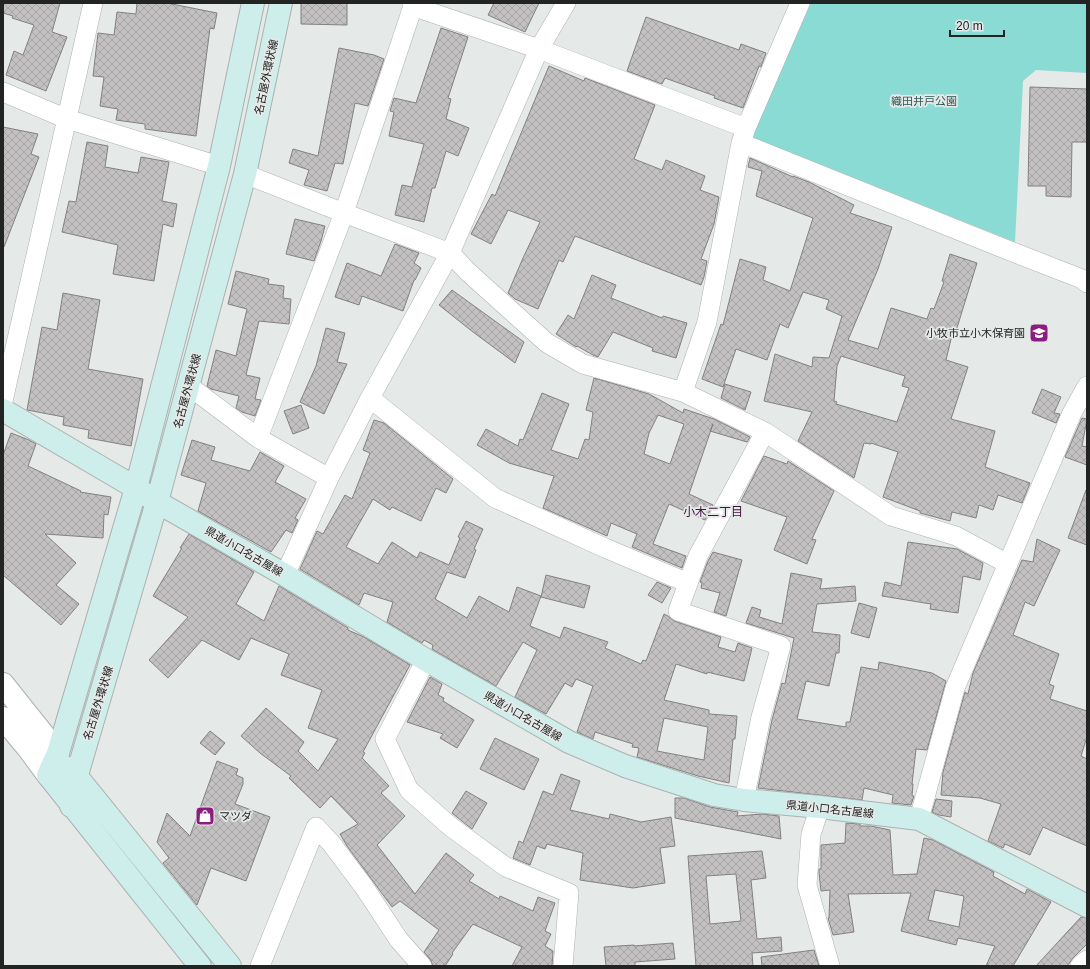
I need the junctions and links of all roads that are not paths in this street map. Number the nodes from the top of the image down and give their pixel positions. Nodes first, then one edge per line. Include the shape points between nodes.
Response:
1 (94, 3) edge
2 (253, 3) edge
3 (281, 3) edge
4 (566, 3) edge
5 (800, 3) edge
6 (413, 5) edge
7 (539, 49) junction
8 (3, 92) edge
9 (67, 120) junction
10 (744, 135) junction
11 (219, 166) junction
12 (246, 174) junction
13 (344, 213) junction
14 (450, 253) junction
15 (1087, 283) edge
16 (189, 386) junction
17 (1087, 386) edge
18 (683, 392) junction
19 (370, 398) junction
20 (3, 401) edge
21 (3, 410) edge
22 (765, 432) junction
23 (258, 438) junction
24 (329, 478) junction
25 (136, 488) junction
26 (157, 502) junction
27 (1008, 564) junction
28 (285, 575) junction
29 (688, 583) junction
30 (426, 660) junction
31 (3, 684) edge
32 (3, 718) edge
33 (58, 753) junction
34 (77, 775) junction
35 (48, 776) junction
36 (744, 800) junction
37 (72, 806) junction
38 (820, 807) junction
39 (919, 819) junction
40 (1087, 906) edge
41 (1087, 960) edge
42 (200, 966) edge
43 (230, 966) edge
44 (260, 966) edge
45 (422, 966) edge
46 (563, 966) edge
47 (830, 966) edge
48 (1080, 966) edge

1 - 9 street
2 - 11 main road
3 - 12 main road, 名古屋外環状線
4 - 7 street
5 - 10 street
6 - 7 street
6 - 13 street
7 - 10 street
7 - 14 street
8 - 9 street
9 - 11 street
9 - 20 street
10 - 15 street
10 - 18 street via 707,322
11 - 25 main road
12 - 13 street
12 - 16 main road, 名古屋外環状線
13 - 14 street
13 - 23 street
14 - 18 street via 547,343 583,364
14 - 19 street
16 - 23 street
16 - 26 main road, 名古屋外環状線
17 - 27 street via 1072,413
18 - 22 street
19 - 24 street
19 - 29 street via 495,498
21 - 25 main road, 県道小口名古屋線
22 - 27 street via 891,516 956,536
22 - 29 street via 698,556
23 - 24 street
24 - 28 street
25 - 26 main road, 県道小口名古屋線
25 - 33 main road
26 - 28 main road, 県道小口名古屋線
26 - 34 main road, 名古屋外環状線
27 - 39 street via 955,688
28 - 30 main road, 県道小口名古屋線
29 - 36 street via 678,611 781,646 761,716
30 - 36 main road, 県道小口名古屋線 via 569,742 632,769 714,795
30 - 46 street via 385,739 409,790 451,827 506,867 569,893
31 - 33 street
32 - 35 street
33 - 34 main road
33 - 35 main road
34 - 37 main road, 名古屋外環状線
34 - 43 main road
35 - 37 main road
36 - 38 main road, 県道小口名古屋線
37 - 42 main road
38 - 39 main road, 県道小口名古屋線
38 - 47 street via 811,834 807,885
39 - 40 main road, 県道小口名古屋線
41 - 48 street
44 - 45 street via 316,827 364,887 399,940

